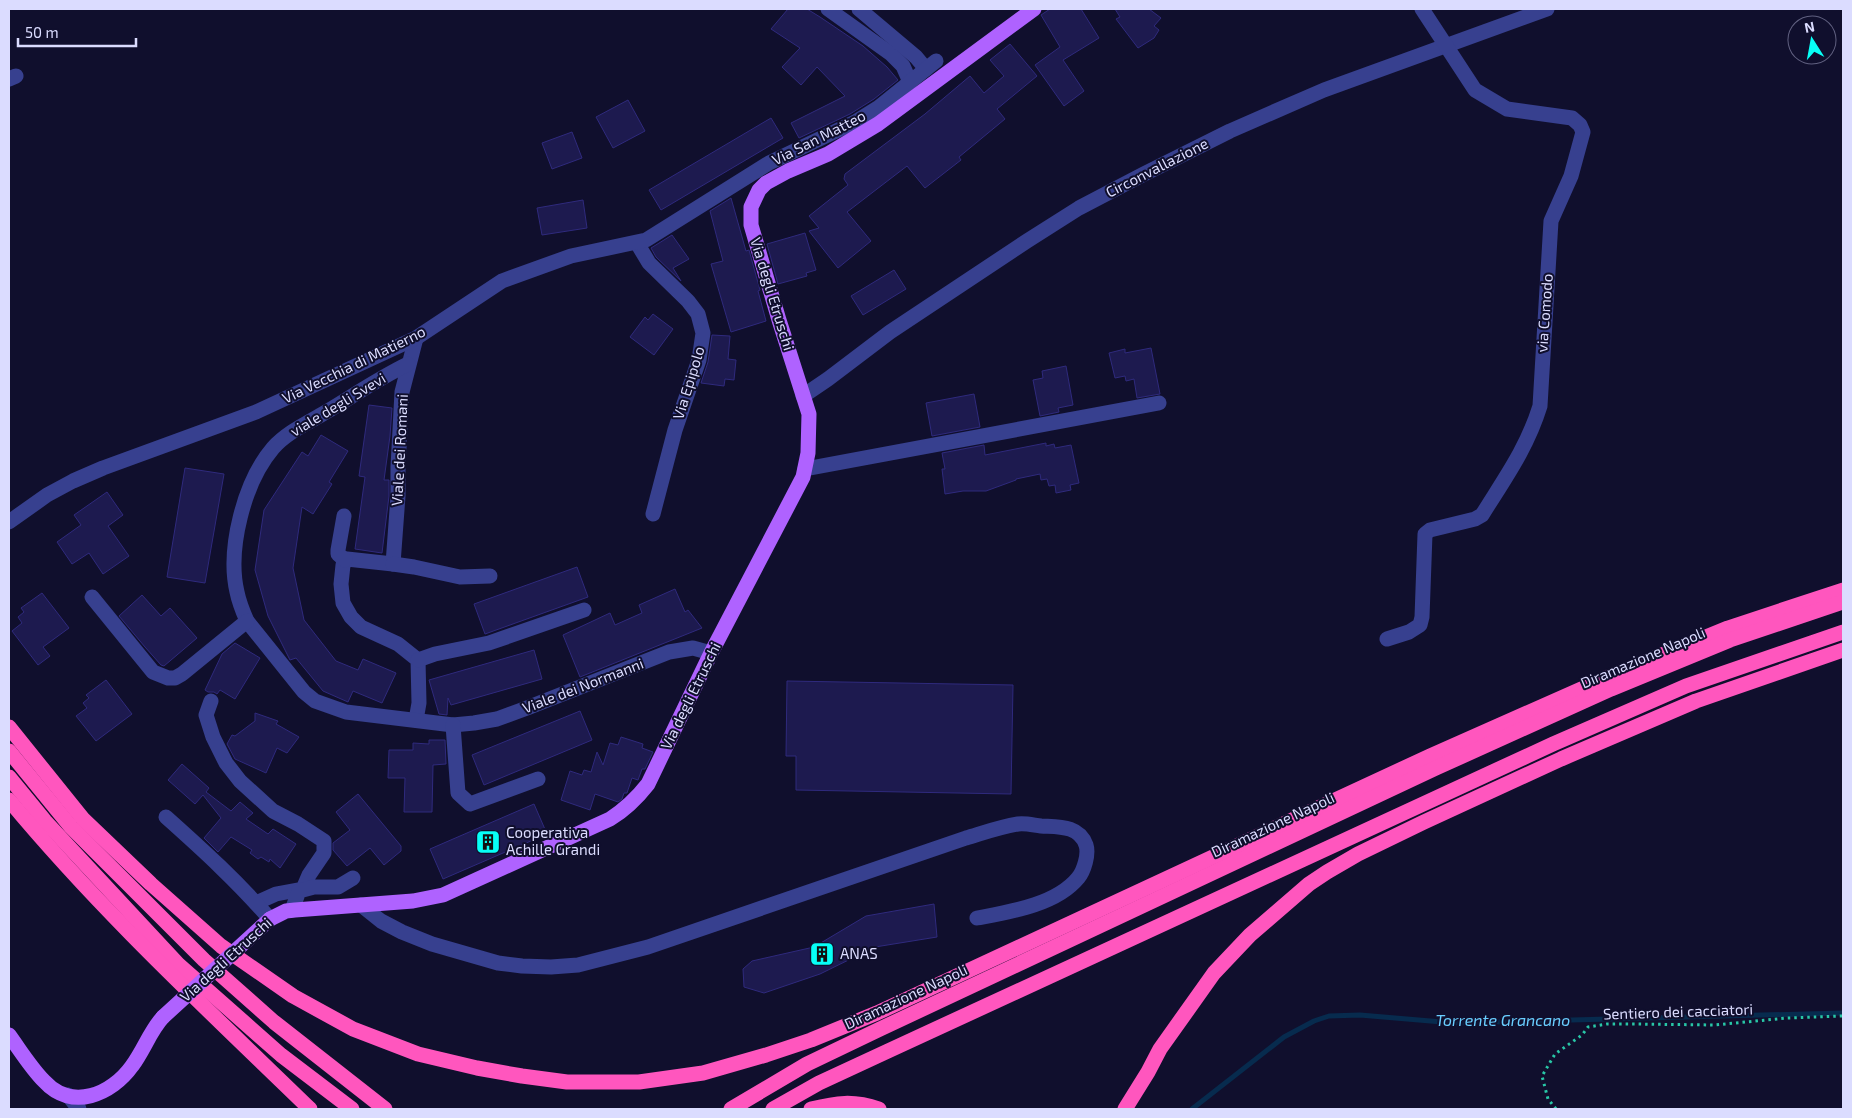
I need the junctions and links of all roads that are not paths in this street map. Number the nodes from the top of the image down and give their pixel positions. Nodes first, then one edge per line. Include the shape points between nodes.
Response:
1 (828, 9) edge
2 (859, 9) edge
3 (1034, 9) edge
4 (1422, 9) edge
5 (1547, 9) edge
6 (1445, 46) junction
7 (910, 82) junction
8 (748, 176) junction
9 (759, 190) junction
10 (637, 243) junction
11 (416, 338) junction
12 (408, 364) junction
13 (802, 396) junction
14 (1159, 403) dead end
15 (1069, 430) dead end
16 (804, 473) junction
17 (653, 514) dead end
18 (344, 516) dead end
19 (9, 522) edge
20 (345, 560) junction
21 (393, 564) junction
22 (490, 576) dead end
23 (1843, 590) edge
24 (92, 597) dead end
25 (1843, 602) edge
26 (584, 610) dead end
27 (248, 621) junction
28 (1843, 632) edge
29 (1387, 639) dead end
30 (1843, 650) edge
31 (711, 653) junction
32 (418, 660) junction
33 (211, 701) dead end
34 (416, 720) junction
35 (453, 725) junction
36 (9, 727) edge
37 (9, 751) edge
38 (9, 778) edge
39 (538, 779) dead end
40 (9, 800) edge
41 (166, 817) dead end
42 (354, 878) dead end
43 (303, 889) junction
44 (256, 903) junction
45 (361, 904) junction
46 (292, 910) junction
47 (977, 918) dead end
48 (270, 919) junction
49 (9, 1035) edge
50 (68, 1095) junction
51 (79, 1109) edge
52 (310, 1109) edge
53 (352, 1109) edge
54 (384, 1109) edge
55 (731, 1109) edge
56 (773, 1109) edge
57 (811, 1109) edge
58 (879, 1109) edge
59 (1126, 1109) edge

1 - 7 street via 891,54 904,66
2 - 7 street, Via San Matteo via 916,57 931,65
3 - 9 main road via 878,124 828,154 766,183
4 - 6 street, via Comodo
5 - 6 street, Circonvallazione
6 - 13 street, Circonvallazione via 1324,90 1230,131 1079,208 890,332
6 - 29 street, via Comodo via 1475,90 1507,110 1572,118 1583,132 1571,176 1551,221 1540,406 1532,431 1482,515 1425,534 1420,625
7 - 8 street, Via San Matteo via 855,122
8 - 9 street
8 - 10 street, Via Vecchia di Matierno
9 - 13 main road, Via degli Etruschi via 751,207 751,225
10 - 11 street, Via Vecchia di Matierno via 570,256 502,281
10 - 17 street, Via Epipolo via 649,263 698,314 703,333 699,360 675,430
11 - 12 street, Viale dei Romani
11 - 19 street, Via Vecchia di Matierno via 256,412 73,481
12 - 21 street, Viale dei Romani via 402,392
12 - 27 street, viale degli Svevi via 294,430 273,448 253,480 242,509 234,552 237,593
13 - 16 main road, Via degli Etruschi via 809,414 810,431
14 - 16 street
15 - 16 street
16 - 31 main road, Via degli Etruschi
18 - 20 street via 338,554
20 - 21 street via 353,558
20 - 32 street via 341,584 350,616 367,630 398,644
21 - 22 street via 460,578
23 - 36 highway via 1728,628 1597,682 877,1013 811,1040 704,1073 639,1082 566,1082 477,1068 418,1054 352,1028 293,996 221,946 144,878 83,819
24 - 27 street via 153,672 168,678 175,678 188,670
25 - 55 highway, Diramazione Napoli via 1730,640 1620,685 1445,764 863,1036 807,1064
26 - 32 street via 489,643
27 - 34 street, viale degli Svevi via 315,702 346,712
28 - 56 highway via 1686,686 1553,744 879,1055
30 - 59 highway via 1696,701 1561,759 1424,822 1327,872 1250,935 1214,973 1160,1049
31 - 35 street, Viale dei Normanni via 693,648 670,652 497,719
31 - 45 main road, Via degli Etruschi via 648,784 624,811 455,891 431,898
32 - 34 street
33 - 43 street via 206,715 213,737 240,782 273,811 324,842 324,853
34 - 35 street, Viale dei Normanni
35 - 39 street via 458,793 470,804
37 - 54 highway via 71,826 204,960 274,1022
38 - 53 highway via 45,822 178,964 281,1055
40 - 52 highway via 150,954
41 - 44 street via 221,866
42 - 43 street via 338,887
43 - 44 street via 276,894
43 - 46 street via 297,894
44 - 48 street
45 - 46 main road, Via degli Etruschi
45 - 47 street via 381,921 402,932 498,963 551,967 578,965 648,947 966,838 1019,824 1067,827 1077,832 1087,848 1085,865 1079,877 1068,887 1021,910
46 - 48 main road, Via degli Etruschi
48 - 50 main road, Via degli Etruschi, bridge via 163,1017 132,1066 114,1086 99,1094
49 - 50 main road, Via degli Etruschi via 44,1081
50 - 51 street
57 - 58 highway via 851,1102

